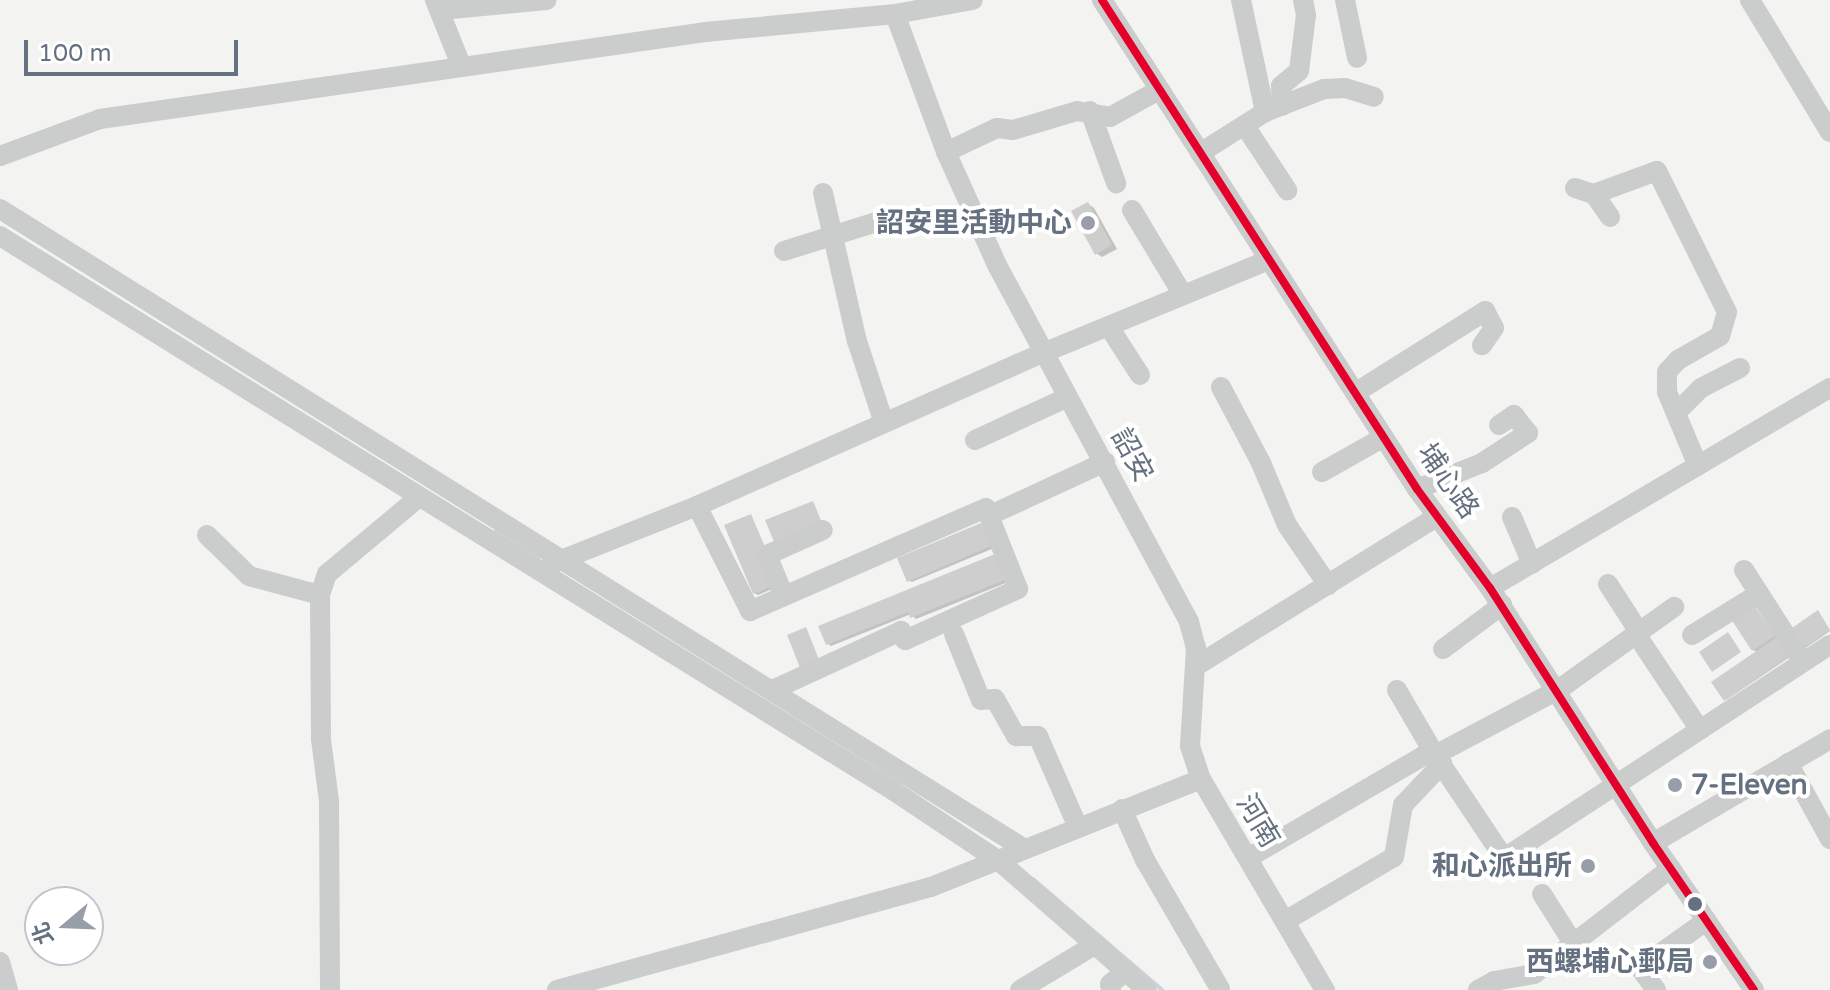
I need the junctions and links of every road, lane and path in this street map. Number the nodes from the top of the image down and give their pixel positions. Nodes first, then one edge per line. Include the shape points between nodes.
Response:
1 (547, 0) edge
2 (973, 0) edge
3 (1102, 0) edge
4 (1241, 0) edge
5 (1303, 0) edge
6 (1345, 0) edge
7 (1750, 0) edge
8 (438, 5) edge
9 (895, 14) junction
10 (1357, 58) dead end
11 (461, 65) junction
12 (1159, 90) junction
13 (1374, 97) dead end
14 (1274, 109) junction
15 (1090, 111) junction
16 (1245, 126) junction
17 (1830, 132) edge
18 (946, 152) junction
19 (1200, 153) junction
20 (0, 156) edge
21 (1116, 183) dead end
22 (1287, 190) dead end
23 (823, 193) dead end
24 (0, 209) edge
25 (1132, 210) dead end
26 (1610, 217) dead end
27 (883, 220) dead end
28 (0, 236) edge
29 (833, 236) junction
30 (784, 251) dead end
31 (1269, 260) junction
32 (1183, 295) junction
33 (1109, 327) junction
34 (1482, 345) dead end
35 (1043, 353) junction
36 (1740, 368) dead end
37 (1140, 375) dead end
38 (1221, 387) dead end
39 (1830, 388) edge
40 (1355, 393) junction
41 (1068, 397) junction
42 (1676, 413) junction
43 (884, 423) junction
44 (1499, 425) dead end
45 (1384, 437) junction
46 (975, 440) dead end
47 (1105, 462) junction
48 (1698, 466) junction
49 (1322, 472) dead end
50 (1417, 489) junction
51 (419, 497) junction
52 (697, 506) junction
53 (999, 511) dead end
54 (1436, 517) junction
55 (1512, 517) dead end
56 (823, 530) dead end
57 (207, 535) dead end
58 (560, 560) junction
59 (1532, 564) junction
60 (541, 569) junction
61 (1744, 570) dead end
62 (1608, 584) dead end
63 (1328, 585) junction
64 (1758, 594) junction
65 (320, 595) junction
66 (784, 596) junction
67 (1496, 597) junction
68 (1674, 607) dead end
69 (1638, 633) junction
70 (954, 634) dead end
71 (1692, 635) dead end
72 (1830, 645) edge
73 (1443, 649) dead end
74 (1803, 662) junction
75 (1196, 666) junction
76 (773, 690) junction
77 (1397, 690) dead end
78 (1558, 690) junction
79 (1700, 730) junction
80 (1830, 739) edge
81 (1438, 759) junction
82 (1788, 763) junction
83 (1201, 779) junction
84 (1617, 785) junction
85 (1122, 809) junction
86 (1078, 827) junction
87 (1830, 839) edge
88 (1653, 843) junction
89 (1023, 848) junction
90 (1248, 858) junction
91 (999, 861) junction
92 (1671, 868) junction
93 (1542, 894) dead end
94 (1707, 920) junction
95 (1285, 921) junction
96 (1573, 943) junction
97 (1096, 944) junction
98 (0, 962) edge
99 (1126, 971) junction
100 (1220, 989) edge
101 (8, 990) edge
102 (330, 990) edge
103 (557, 990) edge
104 (1020, 990) edge
105 (1111, 990) edge
106 (1147, 990) edge
107 (1325, 990) edge
108 (1478, 990) edge
109 (1656, 990) edge
110 (1754, 990) edge

1 - 8 street
2 - 9 street
3 - 12 street, 埔心路
4 - 14 street
5 - 14 street via 1299,71 1281,86
6 - 10 street
7 - 17 street
8 - 11 street
9 - 11 street via 705,32
9 - 18 street, 詔安
11 - 20 street via 100,119
12 - 15 street via 1110,117
12 - 19 street, 埔心路
13 - 14 street via 1345,88 1324,89
14 - 16 street
15 - 18 street via 1013,130 997,128
15 - 21 street
16 - 19 street
16 - 22 street
18 - 35 street, 詔安
19 - 31 street, 埔心路
23 - 29 street
24 - 58 street
25 - 32 street
26 - 42 street via 1585,191 1657,171 1727,312 1720,336 1667,372 1667,392
27 - 29 street
28 - 51 street
29 - 30 street
29 - 43 street via 857,341
31 - 32 street
31 - 40 street, 埔心路
32 - 33 street
33 - 35 street
33 - 37 street
34 - 40 street via 1494,328 1485,311
35 - 41 street, 詔安
35 - 43 street
36 - 42 street via 1701,388
38 - 63 street via 1287,525
39 - 48 street
40 - 45 street, 埔心路
41 - 46 street
41 - 47 street, 詔安
42 - 48 street
43 - 52 street
44 - 50 street via 1514,415 1528,433 1482,463
45 - 49 street
45 - 50 street, 埔心路
47 - 53 street
47 - 75 street, 詔安 via 1189,622
48 - 59 street
50 - 54 street, 埔心路
51 - 60 street
51 - 65 street via 327,574
52 - 58 street
52 - 66 street via 750,611
54 - 63 street
54 - 67 street, 埔心路
55 - 59 street
56 - 66 street via 767,555
57 - 65 street via 249,576
58 - 60 street
58 - 76 street
59 - 67 street
60 - 91 street
61 - 64 street
62 - 69 street
63 - 75 street
64 - 71 street
64 - 74 street
65 - 102 street
66 - 76 street via 986,508 1018,589 905,640 901,631
67 - 73 street
67 - 78 street, 埔心路
68 - 69 street
69 - 78 street
69 - 79 street
70 - 86 street via 981,700 995,699 1016,736 1038,736
72 - 74 street
74 - 79 street
75 - 83 street, 河南 via 1190,746
76 - 89 street
77 - 81 street
78 - 81 street
78 - 84 street, 埔心路
79 - 84 street
80 - 82 street
81 - 84 street via 1504,858
81 - 90 street via 1423,756
81 - 95 street via 1403,805 1394,857
82 - 87 street
82 - 88 street
83 - 85 street
83 - 90 street, 河南
84 - 88 street, 埔心路
85 - 86 street
85 - 100 street via 1145,860
86 - 89 street
88 - 92 street, 埔心路
89 - 91 street
90 - 95 street, 河南
91 - 97 street
91 - 103 street via 931,887
92 - 94 street, 埔心路
92 - 96 street
93 - 96 street
94 - 109 street via 1640,968
94 - 110 street, 埔心路
95 - 107 street, 河南
96 - 108 street via 1534,974 1494,981
97 - 99 street
97 - 104 street
98 - 101 street
99 - 105 street via 1110,984
99 - 106 street

